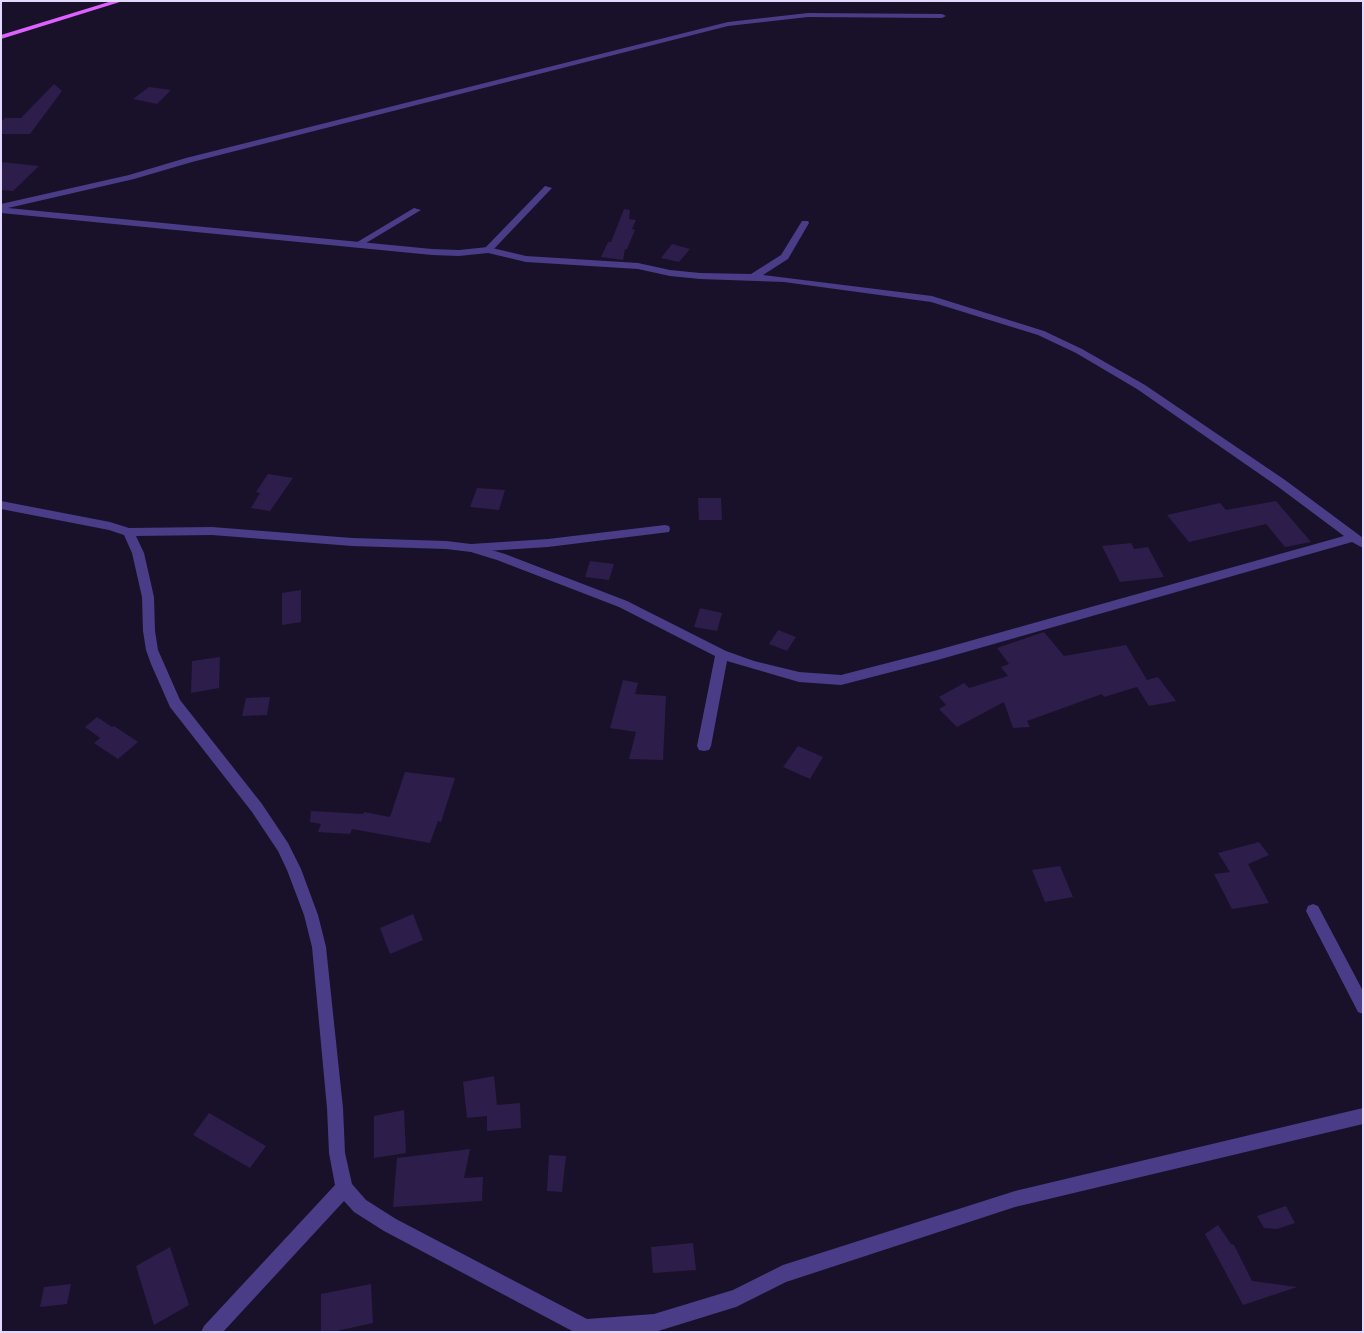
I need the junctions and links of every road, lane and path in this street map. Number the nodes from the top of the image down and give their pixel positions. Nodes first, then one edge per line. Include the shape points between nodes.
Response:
1 (120, 1) edge
2 (942, 16) dead end
3 (1, 37) edge
4 (548, 188) dead end
5 (1, 208) edge
6 (416, 210) dead end
7 (805, 223) dead end
8 (358, 244) junction
9 (488, 250) junction
10 (753, 277) junction
11 (1, 504) edge
12 (665, 529) dead end
13 (129, 532) junction
14 (1358, 540) edge
15 (471, 548) junction
16 (722, 654) junction
17 (704, 746) dead end
18 (1313, 911) dead end
19 (1363, 1006) edge
20 (1363, 1116) edge
21 (344, 1188) junction
22 (590, 1330) edge
23 (210, 1332) edge

1 - 3 main road
2 - 5 street via 808,15 728,24 189,160 131,178
4 - 9 lane
5 - 8 street
6 - 8 lane
7 - 10 street via 785,257
8 - 9 street via 432,252
9 - 10 street via 526,259 638,266 680,275
10 - 14 street via 932,299 1061,341 1140,388 1281,483
11 - 13 street
12 - 15 lane via 548,543
13 - 15 street via 212,531
13 - 21 street via 148,597 152,650 175,703 257,808 294,869 311,915 319,948 337,1153
14 - 16 street via 841,680 799,677
15 - 16 street via 624,604
16 - 17 street
18 - 19 street
20 - 22 street via 1015,1198 782,1274 736,1298 654,1323
21 - 22 street via 360,1206 390,1225
21 - 23 street

